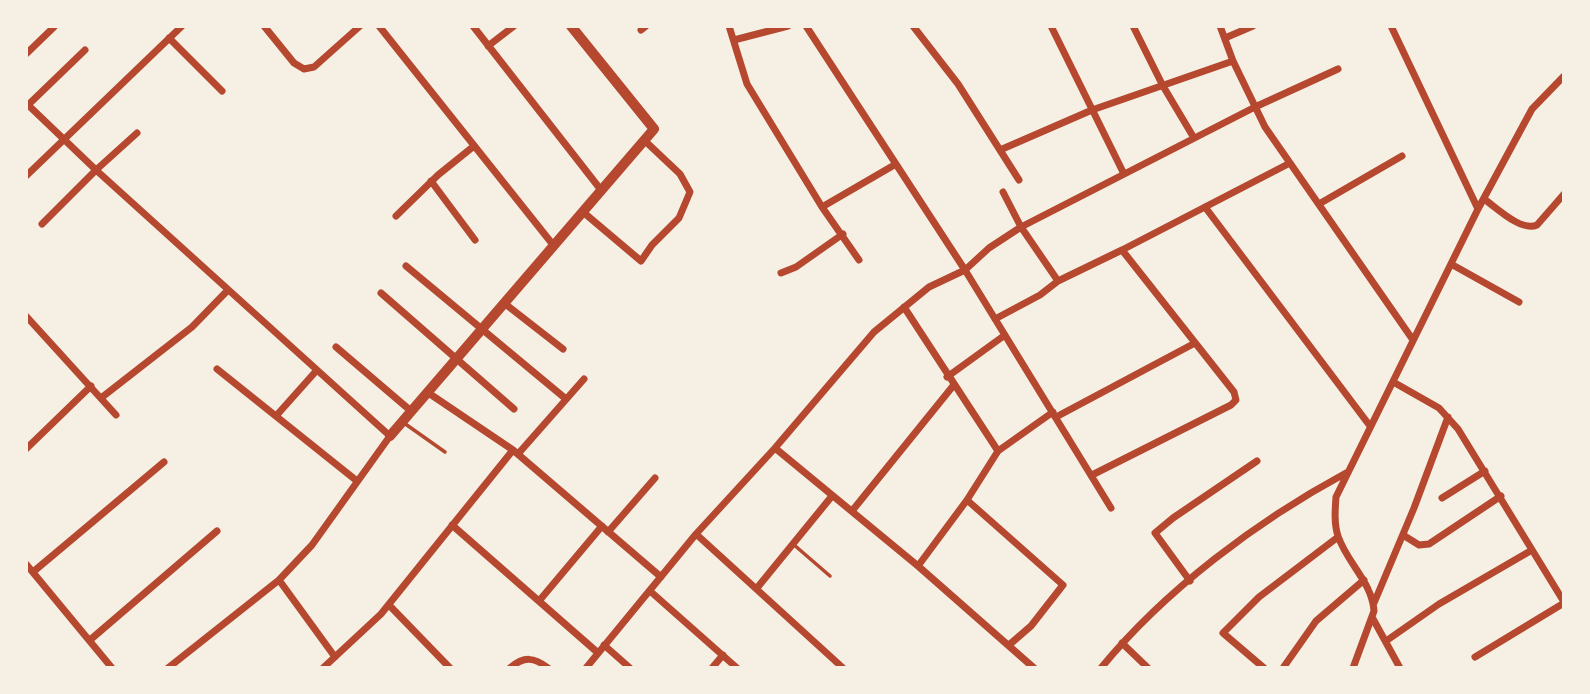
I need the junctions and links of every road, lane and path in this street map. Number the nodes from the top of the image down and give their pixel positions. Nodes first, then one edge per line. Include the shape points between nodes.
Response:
1 (264, 26) edge
2 (360, 26) edge
3 (379, 26) edge
4 (473, 26) edge
5 (514, 26) edge
6 (571, 26) edge
7 (729, 26) edge
8 (788, 26) edge
9 (806, 26) edge
10 (913, 26) edge
11 (1051, 26) edge
12 (1133, 26) edge
13 (1220, 26) edge
14 (1253, 26) edge
15 (1391, 26) edge
16 (54, 27) edge
17 (181, 27) edge
18 (349, 29) edge
19 (170, 38) junction
20 (1225, 38) junction
21 (734, 40) junction
22 (488, 46) junction
23 (85, 50) dead end
24 (26, 54) edge
25 (1233, 61) junction
26 (1338, 69) dead end
27 (1564, 76) edge
28 (1557, 83) junction
29 (1163, 86) junction
30 (1564, 89) edge
31 (222, 91) dead end
32 (27, 105) edge
33 (1255, 107) junction
34 (1092, 110) junction
35 (137, 133) dead end
36 (1194, 138) junction
37 (64, 140) junction
38 (644, 141) junction
39 (474, 146) junction
40 (1000, 150) junction
41 (1402, 156) dead end
42 (1290, 163) junction
43 (896, 164) junction
44 (96, 170) junction
45 (1124, 174) junction
46 (26, 176) edge
47 (1019, 180) dead end
48 (431, 181) junction
49 (601, 190) junction
50 (1003, 192) dead end
51 (1564, 194) edge
52 (1484, 199) junction
53 (1319, 204) junction
54 (822, 207) junction
55 (1205, 207) junction
56 (1478, 209) junction
57 (583, 212) junction
58 (396, 216) dead end
59 (42, 224) dead end
60 (1021, 227) junction
61 (843, 234) junction
62 (475, 240) dead end
63 (554, 246) junction
64 (1122, 250) junction
65 (859, 260) dead end
66 (1451, 264) junction
67 (406, 266) dead end
68 (965, 270) junction
69 (781, 273) dead end
70 (1058, 281) junction
71 (228, 290) junction
72 (381, 293) dead end
73 (1519, 302) dead end
74 (504, 303) junction
75 (904, 307) junction
76 (27, 318) edge
77 (995, 318) junction
78 (481, 330) junction
79 (1005, 335) junction
80 (1413, 340) junction
81 (1195, 343) junction
82 (336, 347) dead end
83 (564, 349) dead end
84 (456, 359) junction
85 (217, 369) dead end
86 (317, 370) junction
87 (947, 376) junction
88 (584, 379) dead end
89 (1395, 383) junction
90 (91, 386) junction
91 (953, 386) junction
92 (427, 393) junction
93 (101, 398) junction
94 (566, 399) junction
95 (514, 410) dead end
96 (411, 411) junction
97 (1055, 414) junction
98 (116, 415) dead end
99 (276, 416) junction
100 (1448, 416) junction
101 (402, 421) junction
102 (1370, 426) junction
103 (390, 436) junction
104 (775, 448) junction
105 (26, 449) edge
106 (998, 451) junction
107 (446, 452) dead end
108 (515, 452) junction
109 (1257, 461) dead end
110 (164, 462) dead end
111 (1485, 471) junction
112 (1346, 473) junction
113 (1092, 475) junction
114 (655, 478) dead end
115 (357, 481) junction
116 (832, 496) junction
117 (1501, 496) junction
118 (1442, 498) dead end
119 (967, 500) junction
120 (1111, 508) dead end
121 (852, 511) junction
122 (452, 526) junction
123 (601, 526) junction
124 (217, 531) dead end
125 (608, 532) junction
126 (696, 534) junction
127 (1403, 535) junction
128 (1338, 537) junction
129 (793, 544) junction
130 (1532, 550) junction
131 (26, 565) edge
132 (918, 566) junction
133 (33, 572) junction
134 (830, 576) dead end
135 (660, 577) junction
136 (279, 580) junction
137 (1364, 580) junction
138 (1190, 581) junction
139 (757, 588) junction
140 (650, 591) junction
141 (539, 601) junction
142 (1374, 603) junction
143 (1564, 603) edge
144 (389, 605) junction
145 (1372, 617) junction
146 (90, 640) junction
147 (1386, 641) junction
148 (1122, 643) junction
149 (604, 645) junction
150 (1009, 645) junction
151 (597, 652) junction
152 (723, 656) junction
153 (335, 657) junction
154 (1475, 657) dead end
155 (113, 668) edge
156 (167, 668) edge
157 (323, 668) edge
158 (450, 668) edge
159 (510, 668) edge
160 (548, 668) edge
161 (586, 668) edge
162 (630, 668) edge
163 (712, 668) edge
164 (737, 668) edge
165 (843, 668) edge
166 (1034, 668) edge
167 (1101, 668) edge
168 (1148, 668) edge
169 (1264, 668) edge
170 (1283, 668) edge
171 (1353, 668) edge
172 (1400, 668) edge

1 - 18 street via 304,69 314,66
2 - 18 street
3 - 39 street
4 - 22 street
5 - 22 street
6 - 38 street via 654,129
7 - 21 street
8 - 21 street
9 - 43 street
10 - 40 street via 958,83
11 - 34 street
12 - 29 street
13 - 20 street
14 - 20 street
15 - 56 street
16 - 24 street
17 - 19 street
19 - 31 street
19 - 37 street
20 - 25 street
21 - 54 street via 747,85
22 - 49 street
23 - 32 street
25 - 29 street
25 - 33 street
26 - 33 street
27 - 28 street
28 - 30 street
28 - 52 street via 1532,109
29 - 34 street
29 - 36 street
32 - 37 street
33 - 36 street
33 - 42 street
34 - 40 street
34 - 45 street
35 - 44 street
36 - 45 street
37 - 44 street
37 - 46 street
38 - 49 street
38 - 57 street via 680,174 690,192 680,218 641,261
39 - 48 street
39 - 63 street
40 - 47 street
41 - 53 street
42 - 53 street
42 - 55 street
43 - 54 street
43 - 68 street
44 - 59 street
44 - 71 street
45 - 60 street
48 - 58 street
48 - 62 street
49 - 57 street
50 - 60 street
51 - 52 street via 1532,228
52 - 56 street
53 - 80 street
54 - 61 street
55 - 64 street
55 - 102 street
56 - 66 street
57 - 63 street
60 - 68 street
60 - 70 street
61 - 65 street
61 - 69 street
63 - 74 street
64 - 70 street
64 - 81 street
66 - 73 street
66 - 80 street
67 - 78 street
68 - 75 street via 929,287
68 - 77 street
70 - 77 street
71 - 86 street
71 - 93 street via 191,327
72 - 84 street
74 - 78 street
74 - 83 street
75 - 87 street
75 - 104 street via 874,332
76 - 90 street
77 - 79 street
78 - 84 street
78 - 94 street
79 - 87 street
79 - 97 street
80 - 89 street
81 - 97 street
81 - 113 street via 1234,392 1234,403
82 - 96 street
84 - 92 street
84 - 95 street
85 - 99 street
86 - 99 street
86 - 103 street
87 - 91 street
88 - 94 street
89 - 100 street
89 - 102 street
90 - 93 street
90 - 105 street
91 - 106 street
91 - 121 street
92 - 96 street
92 - 108 street
93 - 98 street
94 - 108 street
96 - 101 street
97 - 106 street
97 - 113 street
99 - 115 street
100 - 111 street
100 - 127 street
101 - 103 street
101 - 107 lane
102 - 112 street
103 - 115 street
104 - 116 street
104 - 126 street
106 - 119 street
108 - 122 street
108 - 123 street
109 - 138 street via 1155,533
110 - 133 street
111 - 117 street
111 - 118 street
112 - 128 street via 1334,513
112 - 138 street via 1299,499
113 - 120 street
114 - 125 street
115 - 136 street via 312,545
116 - 121 street
116 - 129 street
117 - 127 street via 1429,544 1419,545
117 - 130 street
119 - 132 street
119 - 150 street via 1063,585 1031,626
121 - 132 street
122 - 141 street
122 - 144 street
123 - 125 street
123 - 141 street
124 - 146 street
125 - 135 street
126 - 135 street
126 - 139 street
127 - 142 street
128 - 137 street
128 - 169 street via 1258,597 1223,633
129 - 134 lane
129 - 139 street
130 - 143 street
130 - 147 street
131 - 133 street
132 - 150 street
133 - 146 street
135 - 140 street
136 - 153 street
136 - 156 street
137 - 142 street
137 - 170 street via 1316,621
138 - 148 street
139 - 165 street
140 - 149 street
140 - 152 street
141 - 151 street
142 - 145 street
143 - 154 street
144 - 153 street
144 - 158 street
145 - 147 street
145 - 171 street
146 - 155 street
147 - 172 street
148 - 167 street
148 - 168 street
149 - 151 street
149 - 162 street
150 - 166 street
151 - 161 street
152 - 163 street
152 - 164 street
153 - 157 street
159 - 160 street via 524,658 534,658

